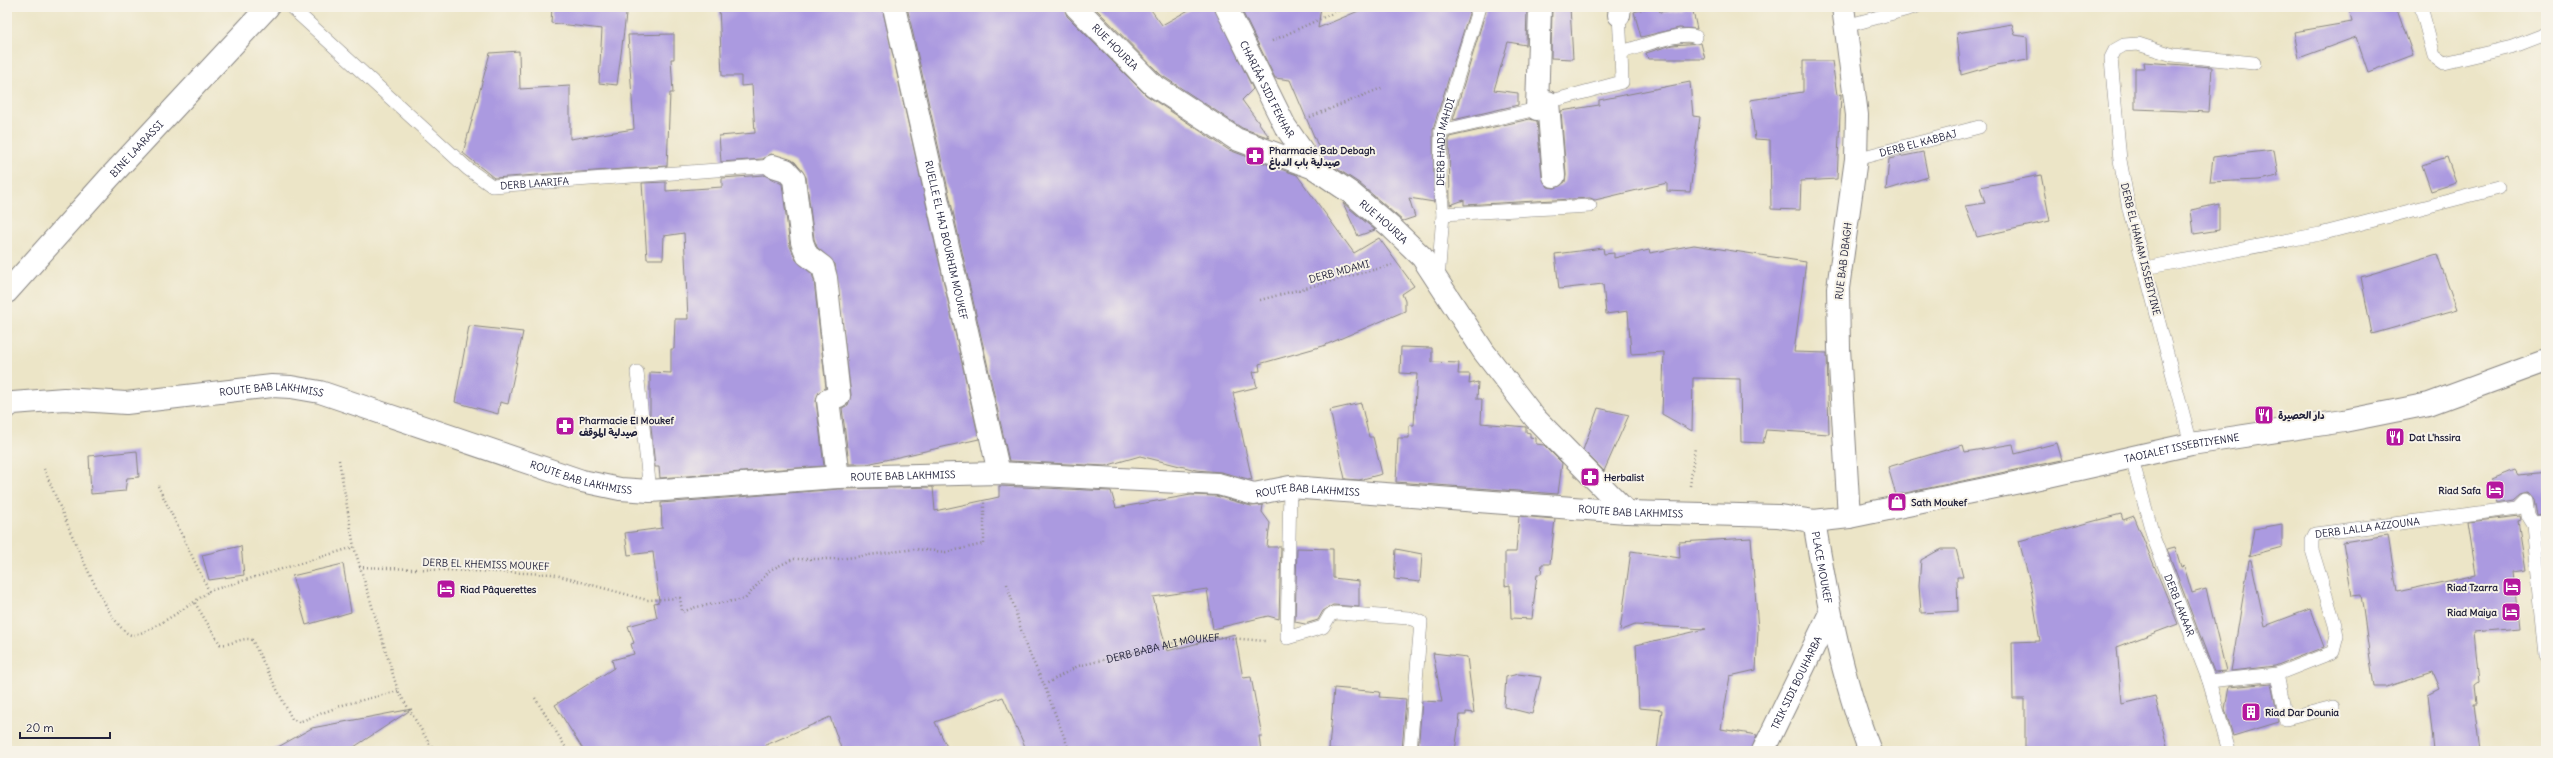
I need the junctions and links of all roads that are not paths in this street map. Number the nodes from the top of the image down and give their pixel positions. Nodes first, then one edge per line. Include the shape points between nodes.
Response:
1 (268, 7) edge
2 (291, 7) edge
3 (894, 7) edge
4 (1076, 7) edge
5 (1226, 7) edge
6 (1479, 7) edge
7 (1540, 7) edge
8 (1915, 7) edge
9 (2421, 7) edge
10 (1620, 11) edge
11 (1845, 17) edge
12 (2546, 34) edge
13 (1696, 37) dead end
14 (1621, 52) junction
15 (2254, 63) dead end
16 (1543, 106) junction
17 (1979, 127) dead end
18 (1441, 131) junction
19 (1856, 159) junction
20 (774, 166) joint
21 (1314, 168) junction
22 (1554, 176) dead end
23 (2499, 188) dead end
24 (1590, 206) dead end
25 (1442, 214) junction
26 (2145, 268) junction
27 (1438, 282) junction
28 (7, 292) edge
29 (2546, 362) edge
30 (637, 372) dead end
31 (7, 407) edge
32 (2191, 444) junction
33 (2132, 459) junction
34 (999, 473) junction
35 (838, 477) junction
36 (1290, 487) junction
37 (650, 491) junction
38 (1628, 512) junction
39 (1849, 516) junction
40 (1814, 521) junction
41 (2546, 523) edge
42 (2533, 524) junction
43 (1830, 613) junction
44 (2546, 655) edge
45 (2277, 674) junction
46 (2209, 681) junction
47 (2334, 707) dead end
48 (1410, 751) edge
49 (1763, 751) edge
50 (1870, 751) edge
51 (2229, 751) edge

1 - 28 street, BINE LAARASSI
2 - 20 lane, DERB LAARIFA via 468,169 492,186
3 - 34 street, RUELLE EL HAJ BOURHIM MOUKEF
4 - 21 street, RUE HOURIA via 1153,85 1236,139
5 - 21 street, CHARIÂA SIDI FEKHAR via 1285,126
6 - 18 lane, DERB HADJ MAHDI
7 - 16 street
8 - 11 lane
9 - 12 lane via 2434,56 2438,60 2452,63 2512,47
10 - 14 lane
11 - 19 street, RUE BAB DBAGH via 1857,115
13 - 14 lane via 1689,35 1670,38
14 - 16 lane via 1622,82
15 - 26 lane, DERB EL HAMAM ISSEBTYINE via 2172,55 2138,44 2115,50 2111,58 2111,68 2120,160 2129,209
16 - 18 lane
16 - 22 street
17 - 19 lane, DERB EL KABBAJ
18 - 25 lane, DERB HADJ MAHDI
19 - 39 street, RUE BAB DBAGH via 1838,288
20 - 35 street via 786,170 794,179 802,242 807,255 823,267 826,278 839,396 828,400
21 - 27 street, RUE HOURIA via 1351,193 1422,257
23 - 26 lane via 2320,234
24 - 25 lane
25 - 27 lane, DERB HADJ MAHDI
26 - 32 lane, DERB EL HAMAM ISSEBTYINE
27 - 38 street, RUE HOURIA via 1484,352 1536,418
29 - 32 street, TAOIALET ISSEBTIYENNE via 2429,404 2344,421
30 - 37 lane
31 - 37 street, ROUTE BAB LAKHMISS via 13,403 64,399 126,403 272,386 291,387 320,392 582,481 620,489
32 - 33 street, TAOIALET ISSEBTIYENNE
33 - 39 street, TAOIALET ISSEBTIYENNE
33 - 46 lane, DERB LAKAAR via 2154,539
34 - 35 street, ROUTE BAB LAKHMISS
34 - 36 street, ROUTE BAB LAKHMISS via 1218,484 1254,494
35 - 37 street, ROUTE BAB LAKHMISS
36 - 38 street, ROUTE BAB LAKHMISS
36 - 48 lane via 1287,638 1323,627 1330,615 1336,613 1409,618 1421,622
38 - 40 street, ROUTE BAB LAKHMISS via 1778,516
39 - 40 street, TAOIALET ISSEBTIYENNE
40 - 43 street, PLACE MOUKEF
41 - 42 lane
42 - 44 lane, DERB LALLA AZZOUNA
42 - 45 lane, DERB LALLA AZZOUNA via 2528,516 2526,500 2518,508 2315,534 2312,550 2337,636 2333,652
43 - 49 street, TRIK SIDI BOUHARBA
43 - 50 street, PLACE MOUKEF via 1852,704
45 - 46 lane, DERB LALLA AZZOUNA
45 - 47 lane via 2286,719
46 - 51 lane, DERB LAKAAR

